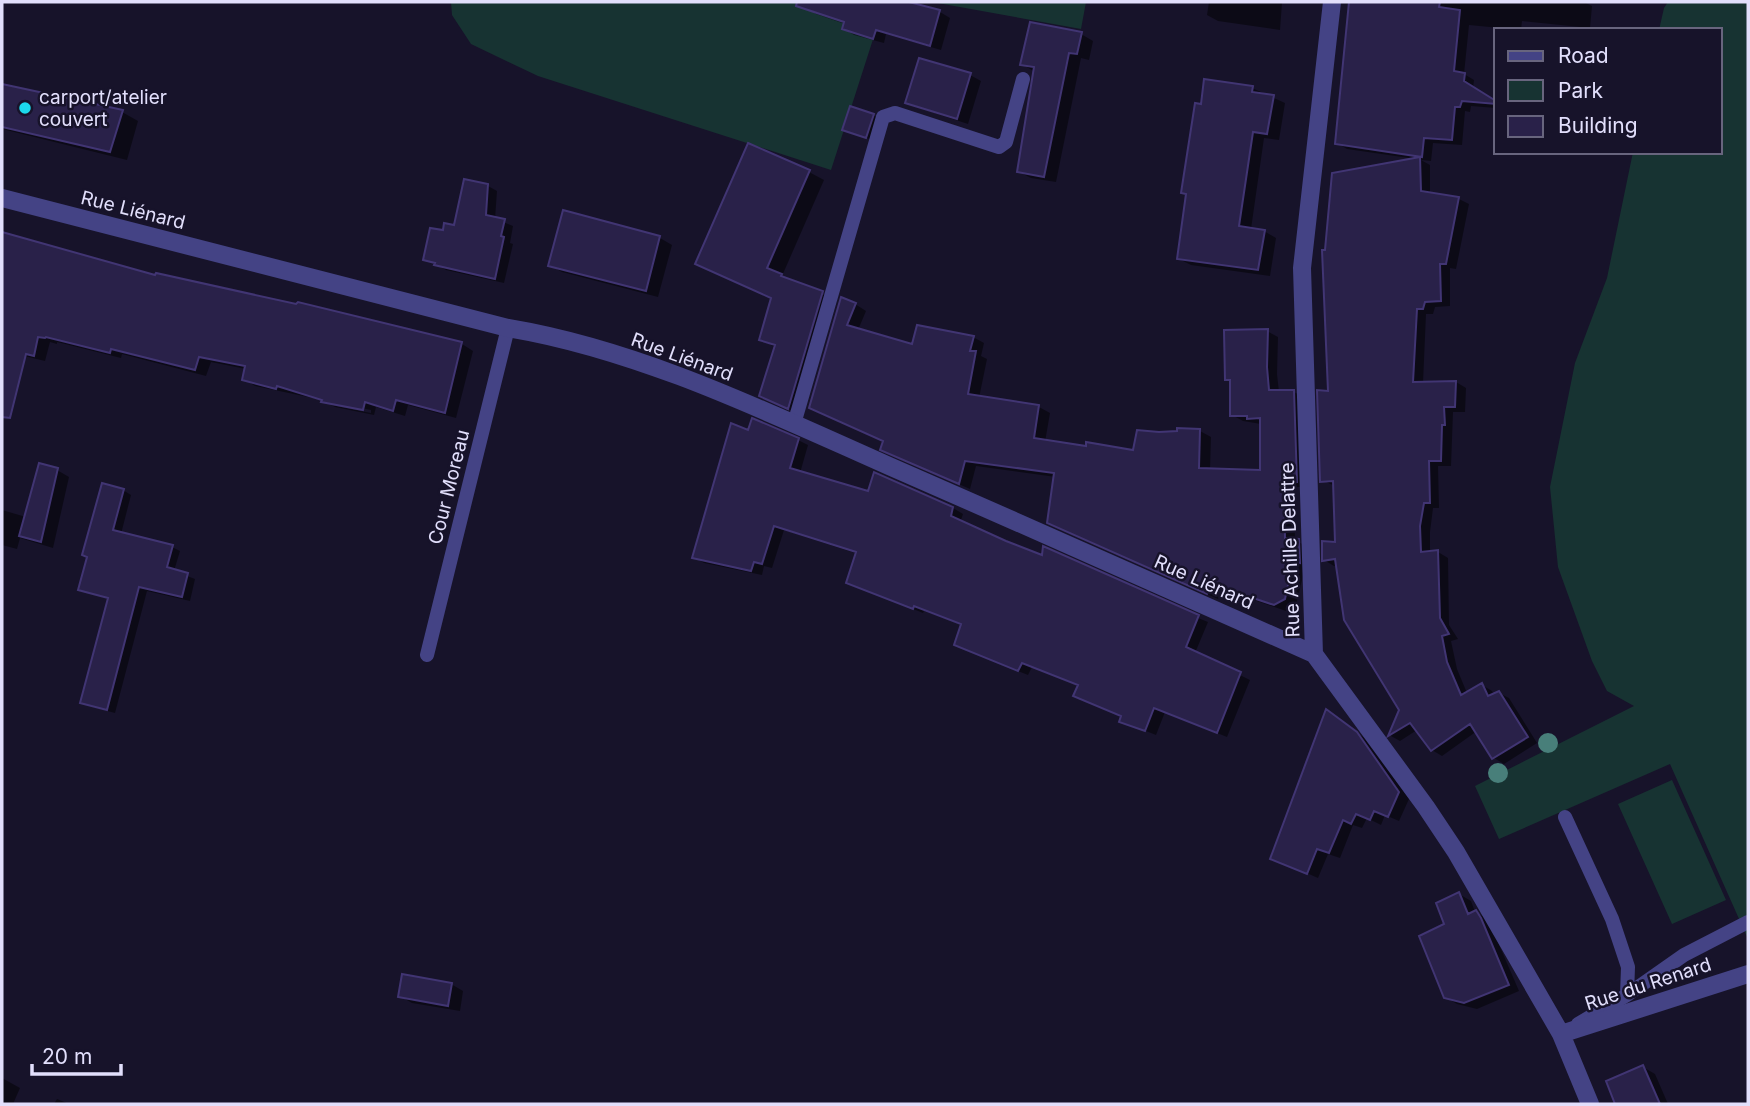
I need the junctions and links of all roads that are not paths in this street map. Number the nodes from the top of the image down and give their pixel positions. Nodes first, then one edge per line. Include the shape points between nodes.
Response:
1 (1332, 2) edge
2 (1023, 79) dead end
3 (2, 198) edge
4 (508, 328) junction
5 (794, 424) junction
6 (1314, 654) junction
7 (428, 655) dead end
8 (1565, 817) dead end
9 (1748, 922) edge
10 (1748, 974) edge
11 (1627, 995) junction
12 (1561, 1034) junction
13 (1590, 1104) edge

1 - 6 street, Rue Achille Delattre via 1302,268
2 - 5 lane via 1006,142 999,147 895,113 883,117
3 - 4 street, Rue Liénard
4 - 5 street, Rue Liénard via 608,352
4 - 7 lane, Cour Moreau
5 - 6 street, Rue Liénard
6 - 12 street, Rue Achille Delattre via 1426,807
8 - 11 lane via 1612,919 1628,967
9 - 11 lane via 1684,954
10 - 12 street, Rue du Renard
11 - 12 lane
12 - 13 street, Rue Achille Delattre

